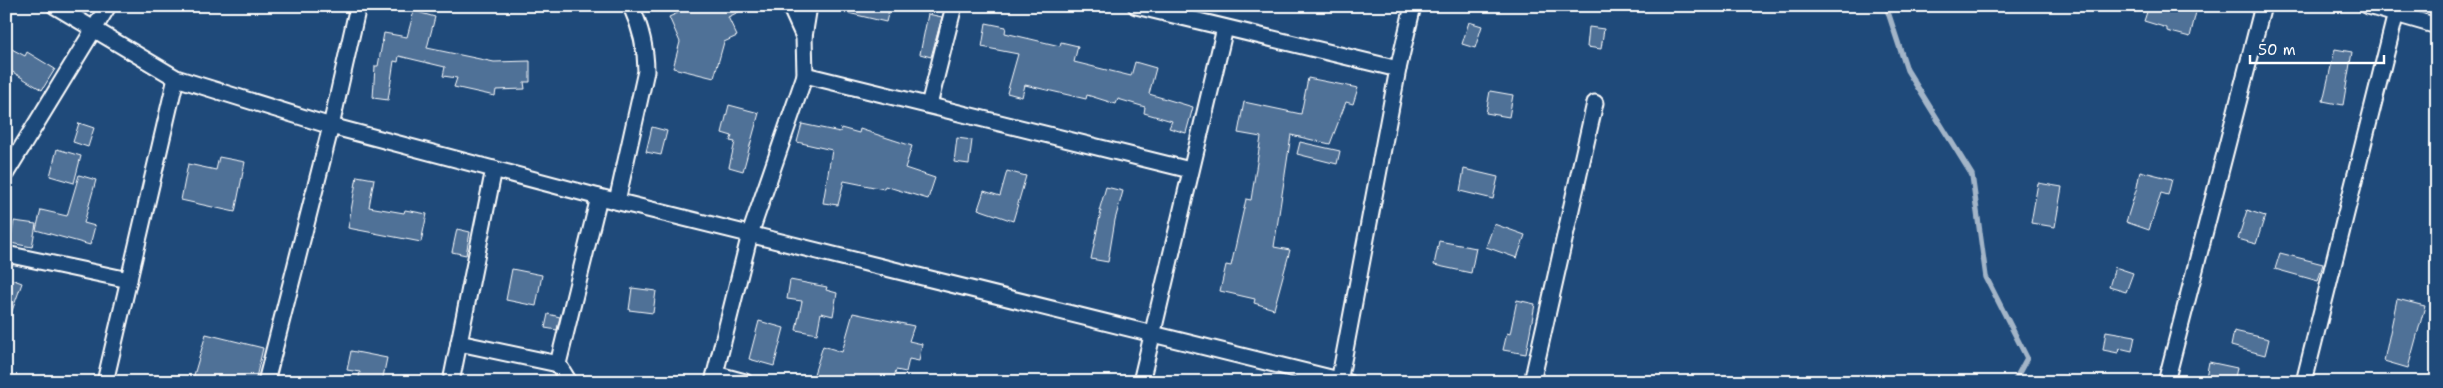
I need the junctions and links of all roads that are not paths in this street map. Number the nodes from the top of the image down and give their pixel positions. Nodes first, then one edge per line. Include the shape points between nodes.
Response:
1 (55, 6) edge
2 (108, 6) edge
3 (358, 6) edge
4 (631, 6) edge
5 (790, 6) edge
6 (809, 6) edge
7 (954, 6) edge
8 (1136, 6) edge
9 (1413, 6) edge
10 (2263, 6) edge
11 (2368, 6) edge
12 (2396, 13) junction
13 (2437, 26) edge
14 (1226, 28) junction
15 (95, 29) junction
16 (804, 38) junction
17 (1398, 69) junction
18 (805, 76) junction
19 (176, 78) junction
20 (1595, 103) dead end
21 (929, 105) junction
22 (331, 126) junction
23 (494, 169) junction
24 (1190, 170) junction
25 (6, 174) edge
26 (599, 196) junction
27 (617, 201) junction
28 (750, 234) junction
29 (6, 254) edge
30 (129, 280) junction
31 (1154, 332) junction
32 (459, 343) junction
33 (558, 364) junction
34 (714, 378) edge
35 (1341, 381) edge
36 (106, 382) edge
37 (266, 382) edge
38 (451, 382) edge
39 (569, 382) edge
40 (746, 382) edge
41 (1141, 382) edge
42 (1532, 382) edge
43 (2166, 382) edge
44 (2304, 382) edge

1 - 15 street
2 - 15 street
3 - 22 street
4 - 27 street via 646,50 646,71
5 - 16 street
6 - 16 street
7 - 21 street
8 - 14 street
9 - 17 street
10 - 43 street
11 - 12 street
12 - 13 street
12 - 44 street
14 - 17 street
14 - 24 street
15 - 19 street
15 - 25 street
16 - 18 street
17 - 35 street
18 - 21 street
18 - 28 street
19 - 22 street
19 - 30 street
20 - 42 street
21 - 24 street
22 - 23 street
22 - 37 street
23 - 26 street
23 - 32 street
24 - 31 street
26 - 27 street
26 - 33 street
27 - 28 street
28 - 31 street
28 - 34 street
29 - 30 street
30 - 36 street
31 - 35 street
31 - 41 street
32 - 33 street
32 - 38 street
33 - 39 street
34 - 40 street

